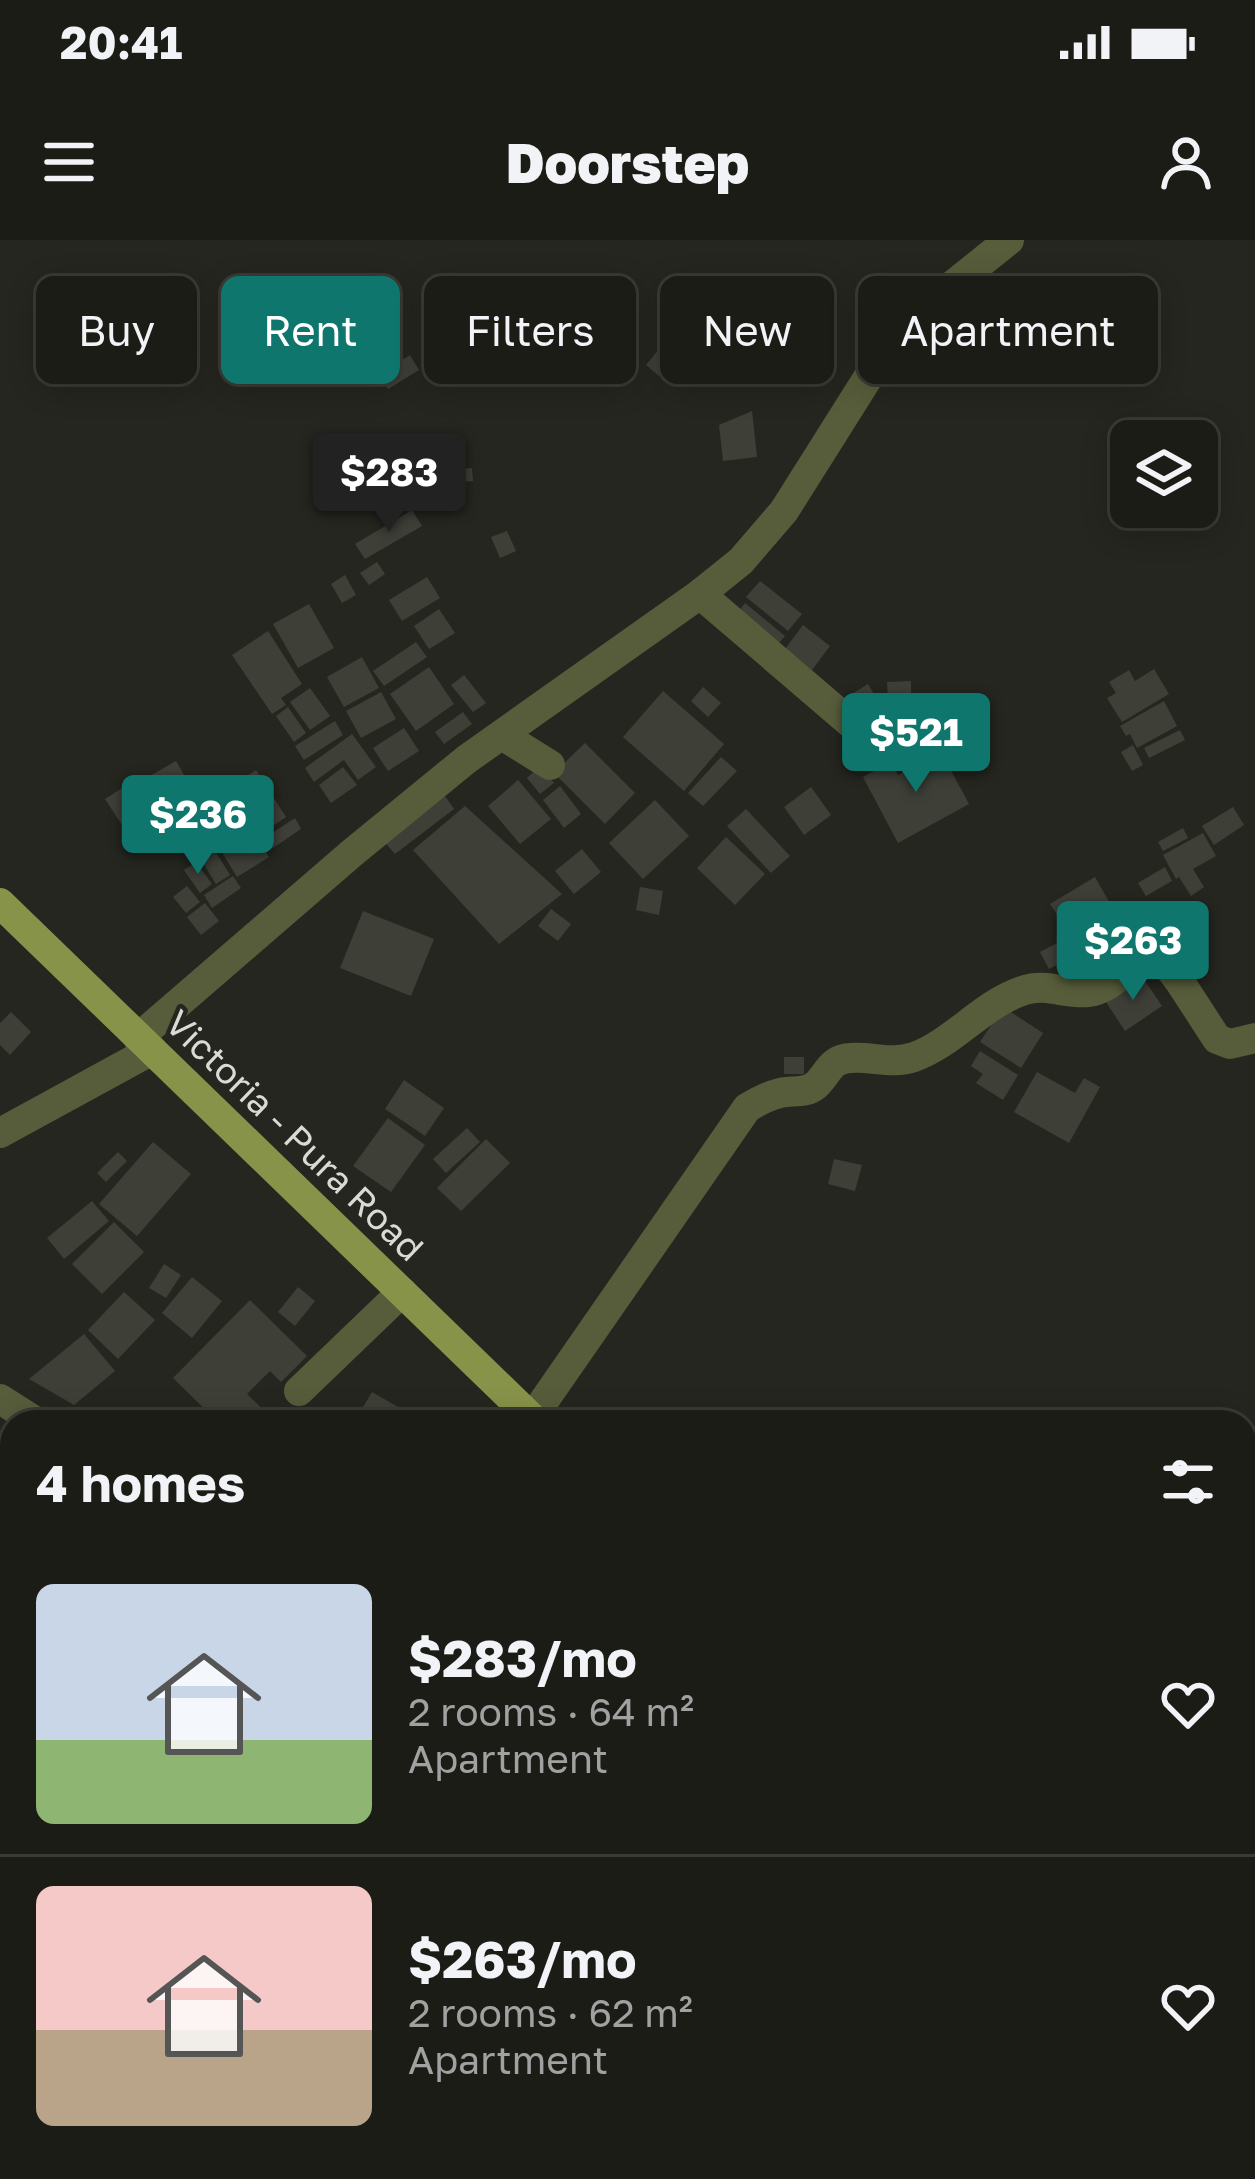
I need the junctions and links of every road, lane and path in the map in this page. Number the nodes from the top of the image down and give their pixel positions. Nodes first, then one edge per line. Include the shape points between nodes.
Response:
1 (1009, 240) edge
2 (700, 594) junction
3 (502, 735) junction
4 (889, 756) dead end
5 (550, 765) dead end
6 (5, 915) edge
7 (1255, 1038) edge
8 (145, 1044) junction
9 (0, 1133) edge
10 (402, 1292) junction
11 (298, 1391) dead end
12 (524, 1410) edge
13 (541, 1410) edge

1 - 2 street via 900,334 784,511
2 - 3 street
2 - 4 street
3 - 5 street
3 - 8 street via 352,853
6 - 8 main road, Victoria - Pura Road
7 - 13 street via 1217,1039 1155,958 1093,992 1027,989 913,1058 847,1057 806,1091 764,1098 747,1108
8 - 9 street
8 - 10 main road, Victoria - Pura Road
10 - 11 street
10 - 12 main road, Victoria - Pura Road

